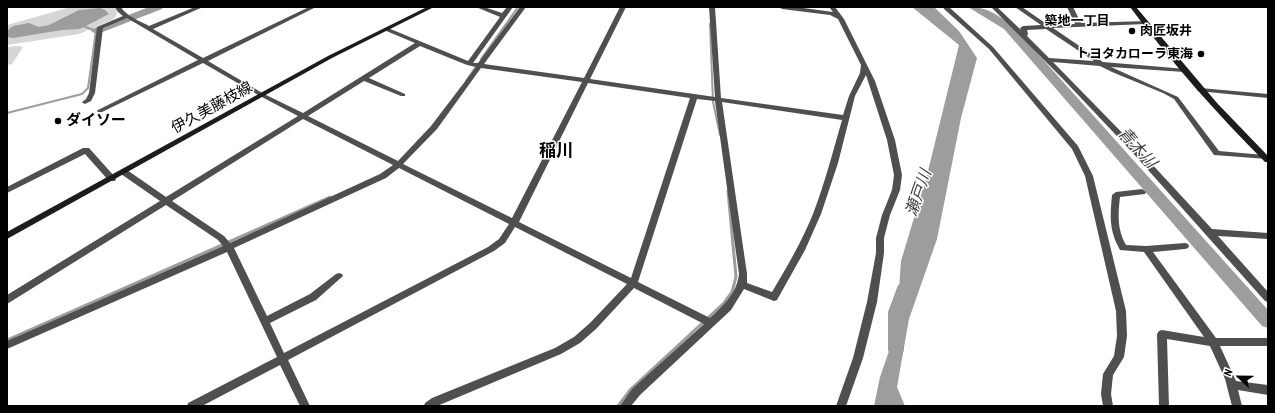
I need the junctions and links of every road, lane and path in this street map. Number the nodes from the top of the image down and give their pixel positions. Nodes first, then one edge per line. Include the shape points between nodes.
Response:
1 (118, 7) edge
2 (200, 7) edge
3 (313, 7) edge
4 (431, 7) edge
5 (479, 7) edge
6 (510, 7) edge
7 (523, 7) edge
8 (623, 7) edge
9 (712, 7) edge
10 (782, 7) edge
11 (832, 7) edge
12 (946, 7) edge
13 (994, 7) edge
14 (1018, 7) edge
15 (1070, 7) edge
16 (1132, 7) edge
17 (504, 16) junction
18 (129, 17) junction
19 (841, 19) junction
20 (1145, 22) junction
21 (1079, 25) junction
22 (1047, 27) junction
23 (148, 29) junction
24 (386, 29) junction
25 (1023, 36) junction
26 (420, 43) junction
27 (203, 60) junction
28 (1048, 60) junction
29 (1100, 63) junction
30 (469, 64) junction
31 (480, 65) junction
32 (864, 65) junction
33 (1184, 70) junction
34 (364, 78) junction
35 (587, 80) junction
36 (1200, 90) junction
37 (403, 94) dead end
38 (262, 95) junction
39 (694, 96) junction
40 (1268, 96) edge
41 (718, 99) junction
42 (85, 102) dead end
43 (100, 110) dead end
44 (303, 116) junction
45 (846, 118) junction
46 (1266, 159) edge
47 (399, 165) junction
48 (124, 172) junction
49 (112, 179) junction
50 (7, 190) edge
51 (1142, 192) dead end
52 (166, 201) junction
53 (514, 223) junction
54 (1210, 232) junction
55 (7, 236) edge
56 (1268, 236) edge
57 (1186, 246) dead end
58 (228, 247) junction
59 (1146, 250) junction
60 (339, 276) dead end
61 (633, 284) junction
62 (742, 285) junction
63 (1268, 298) edge
64 (7, 300) edge
65 (264, 322) junction
66 (711, 323) junction
67 (1213, 342) junction
68 (1268, 342) edge
69 (7, 345) edge
70 (282, 359) junction
71 (1231, 385) junction
72 (1268, 390) edge
73 (192, 406) edge
74 (304, 406) edge
75 (429, 406) edge
76 (625, 406) edge
77 (841, 406) edge
78 (1108, 406) edge
79 (1164, 406) edge
80 (1237, 406) edge

1 - 18 street
2 - 23 street
3 - 27 street
4 - 24 main road, 伊久美藤枝線
5 - 17 street
6 - 17 street
7 - 31 street
8 - 35 street
9 - 41 street
10 - 19 street via 831,13
11 - 19 street
12 - 78 street via 996,54 1075,148 1089,176 1122,311 1119,357 1108,374
13 - 25 street
14 - 22 street
15 - 21 street
16 - 20 main road
17 - 30 street
18 - 23 street
18 - 42 street via 100,27 92,93
19 - 32 street
20 - 21 street
20 - 33 main road
21 - 22 street
22 - 25 street via 1023,28
22 - 29 street
23 - 27 street
24 - 26 street
24 - 38 main road, 伊久美藤枝線
25 - 28 street
26 - 30 street
26 - 34 street
27 - 38 street
27 - 43 street
28 - 29 street
28 - 54 street
29 - 33 street
29 - 46 street via 1176,98 1217,153
30 - 31 street
31 - 35 street
31 - 47 street via 437,126
32 - 45 street
32 - 77 street via 892,140 898,175 896,190 880,238 872,302 858,358
33 - 36 main road
34 - 37 street
34 - 44 street
35 - 39 street
35 - 53 street
36 - 40 street
36 - 46 main road
38 - 44 street
38 - 48 main road, 伊久美藤枝線
39 - 41 street
39 - 61 street
41 - 45 street
41 - 62 street via 743,274
44 - 47 street
44 - 52 street
45 - 62 street via 817,214 801,250 774,297
47 - 53 street
47 - 58 street via 360,188
48 - 49 main road, 伊久美藤枝線
48 - 52 street
49 - 50 street via 86,150
49 - 55 main road, 伊久美藤枝線
51 - 59 street via 1116,195 1113,221 1116,238 1122,248
52 - 58 street via 221,238
52 - 64 street
53 - 61 street
53 - 70 street via 502,241 491,249
54 - 56 street
54 - 63 street
57 - 59 street
58 - 65 street
58 - 69 street
59 - 67 street
60 - 65 street via 313,297
61 - 66 street
61 - 75 street via 577,340 558,351
62 - 66 street via 728,307
65 - 70 street
66 - 76 street via 636,392
67 - 68 street
67 - 71 street
67 - 79 street via 1162,334
70 - 73 street
70 - 74 street
71 - 72 street
71 - 80 street

